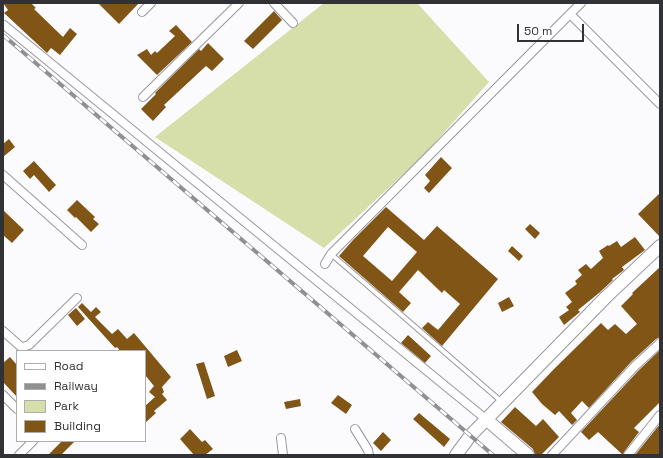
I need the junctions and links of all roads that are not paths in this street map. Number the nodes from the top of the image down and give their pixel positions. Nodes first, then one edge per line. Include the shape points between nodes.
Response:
1 (151, 3) edge
2 (239, 3) edge
3 (274, 3) edge
4 (581, 3) edge
5 (572, 9) edge
6 (142, 12) dead end
7 (294, 23) dead end
8 (4, 25) edge
9 (143, 97) dead end
10 (660, 104) edge
11 (3, 176) edge
12 (82, 245) dead end
13 (660, 246) edge
14 (331, 254) junction
15 (325, 264) dead end
16 (77, 298) dead end
17 (3, 330) edge
18 (660, 343) edge
19 (3, 395) edge
20 (503, 403) junction
21 (16, 408) edge
22 (660, 415) edge
23 (487, 420) junction
24 (355, 429) dead end
25 (281, 438) dead end
26 (32, 442) edge
27 (19, 455) edge
28 (283, 455) edge
29 (369, 455) edge
30 (456, 455) edge
31 (528, 455) edge
32 (552, 455) edge
33 (628, 455) edge

1 - 6 street
2 - 9 street
3 - 7 street
4 - 5 street
5 - 10 street
5 - 14 street
8 - 23 street
11 - 12 street
13 - 20 street
14 - 15 street
14 - 20 lane
16 - 17 street via 23,347
18 - 32 street via 635,366
19 - 21 street
20 - 23 street
22 - 33 street
23 - 30 street via 470,436
23 - 31 street
24 - 29 street
25 - 28 street
26 - 27 street

